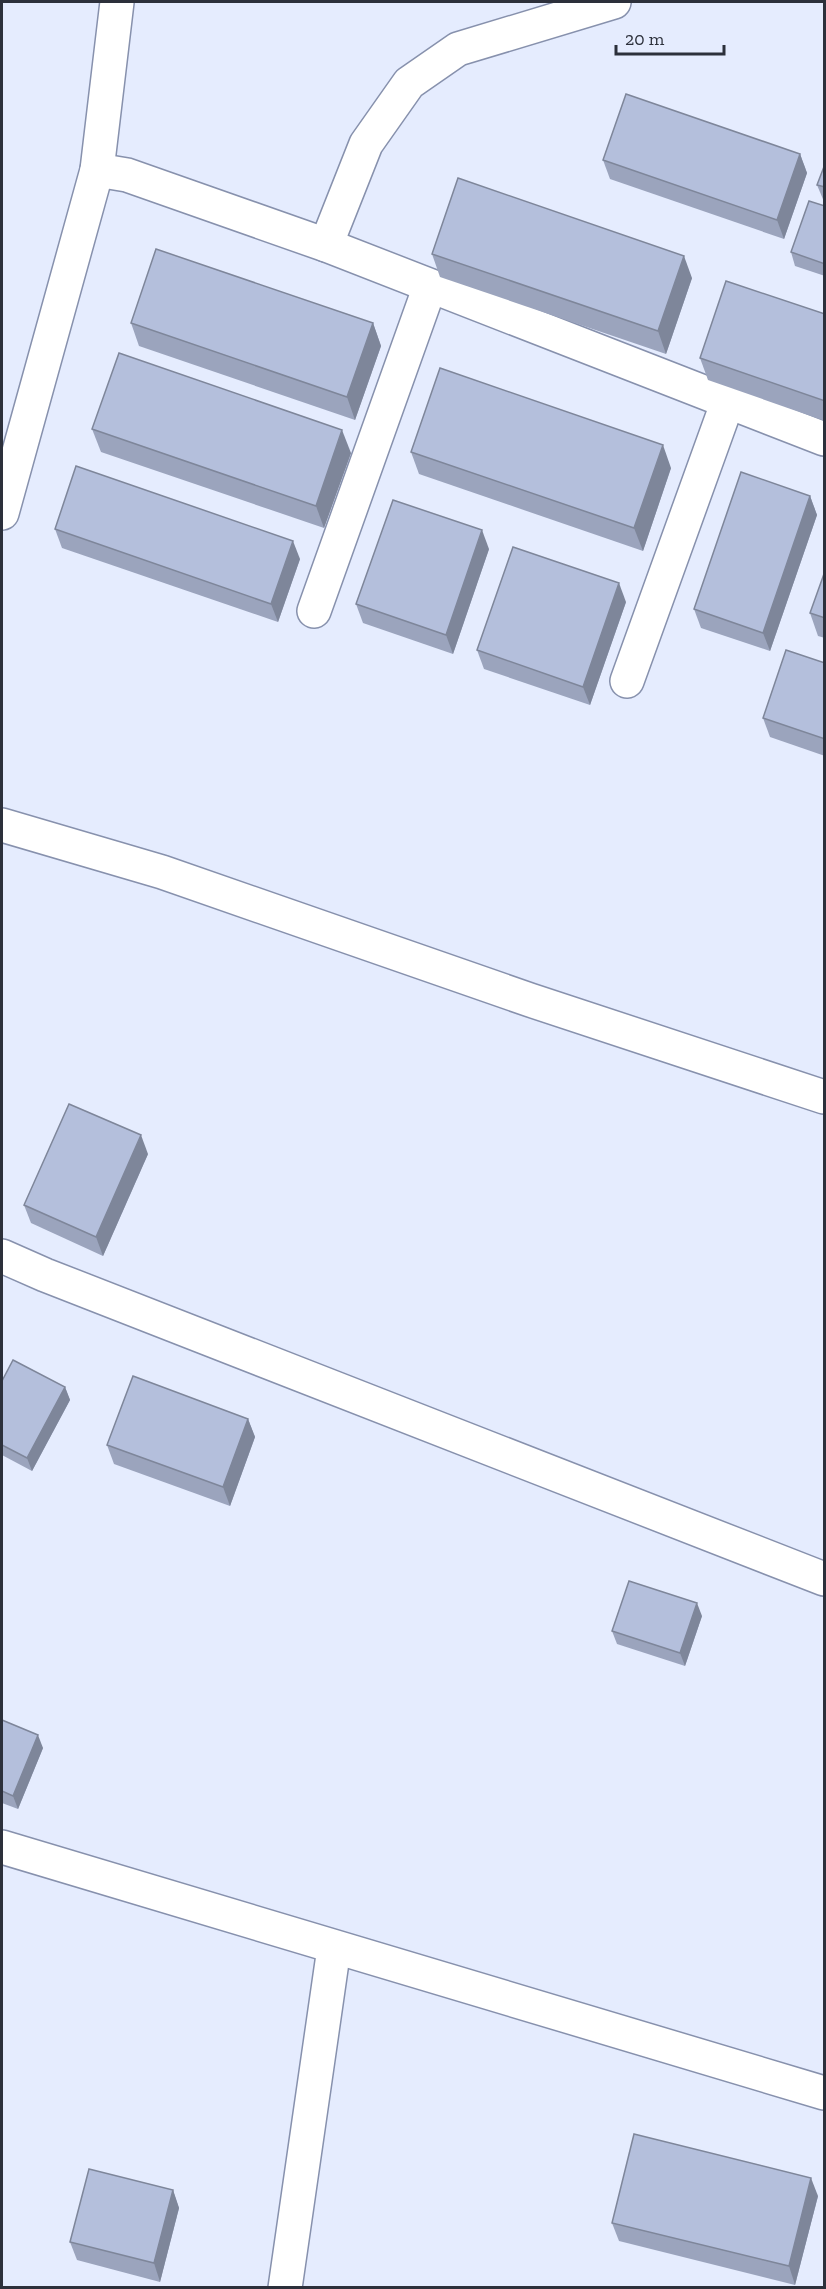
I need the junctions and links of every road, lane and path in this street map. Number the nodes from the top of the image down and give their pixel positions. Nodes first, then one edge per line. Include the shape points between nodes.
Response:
1 (117, 2) edge
2 (614, 2) edge
3 (98, 170) junction
4 (326, 246) junction
5 (430, 286) junction
6 (728, 401) junction
7 (825, 439) edge
8 (2, 513) edge
9 (315, 611) dead end
10 (627, 681) dead end
11 (2, 825) edge
12 (825, 1097) edge
13 (2, 1256) edge
14 (825, 1579) edge
15 (2, 1847) edge
16 (334, 1948) junction
17 (825, 2093) edge
18 (285, 2288) edge

1 - 3 street
2 - 4 street via 458,49 409,83 366,144
3 - 4 street via 127,175
3 - 8 street
4 - 5 street
5 - 6 street
5 - 9 street
6 - 7 street
6 - 10 street
11 - 12 street via 162,872
13 - 14 street
15 - 16 street
16 - 17 street
16 - 18 street

